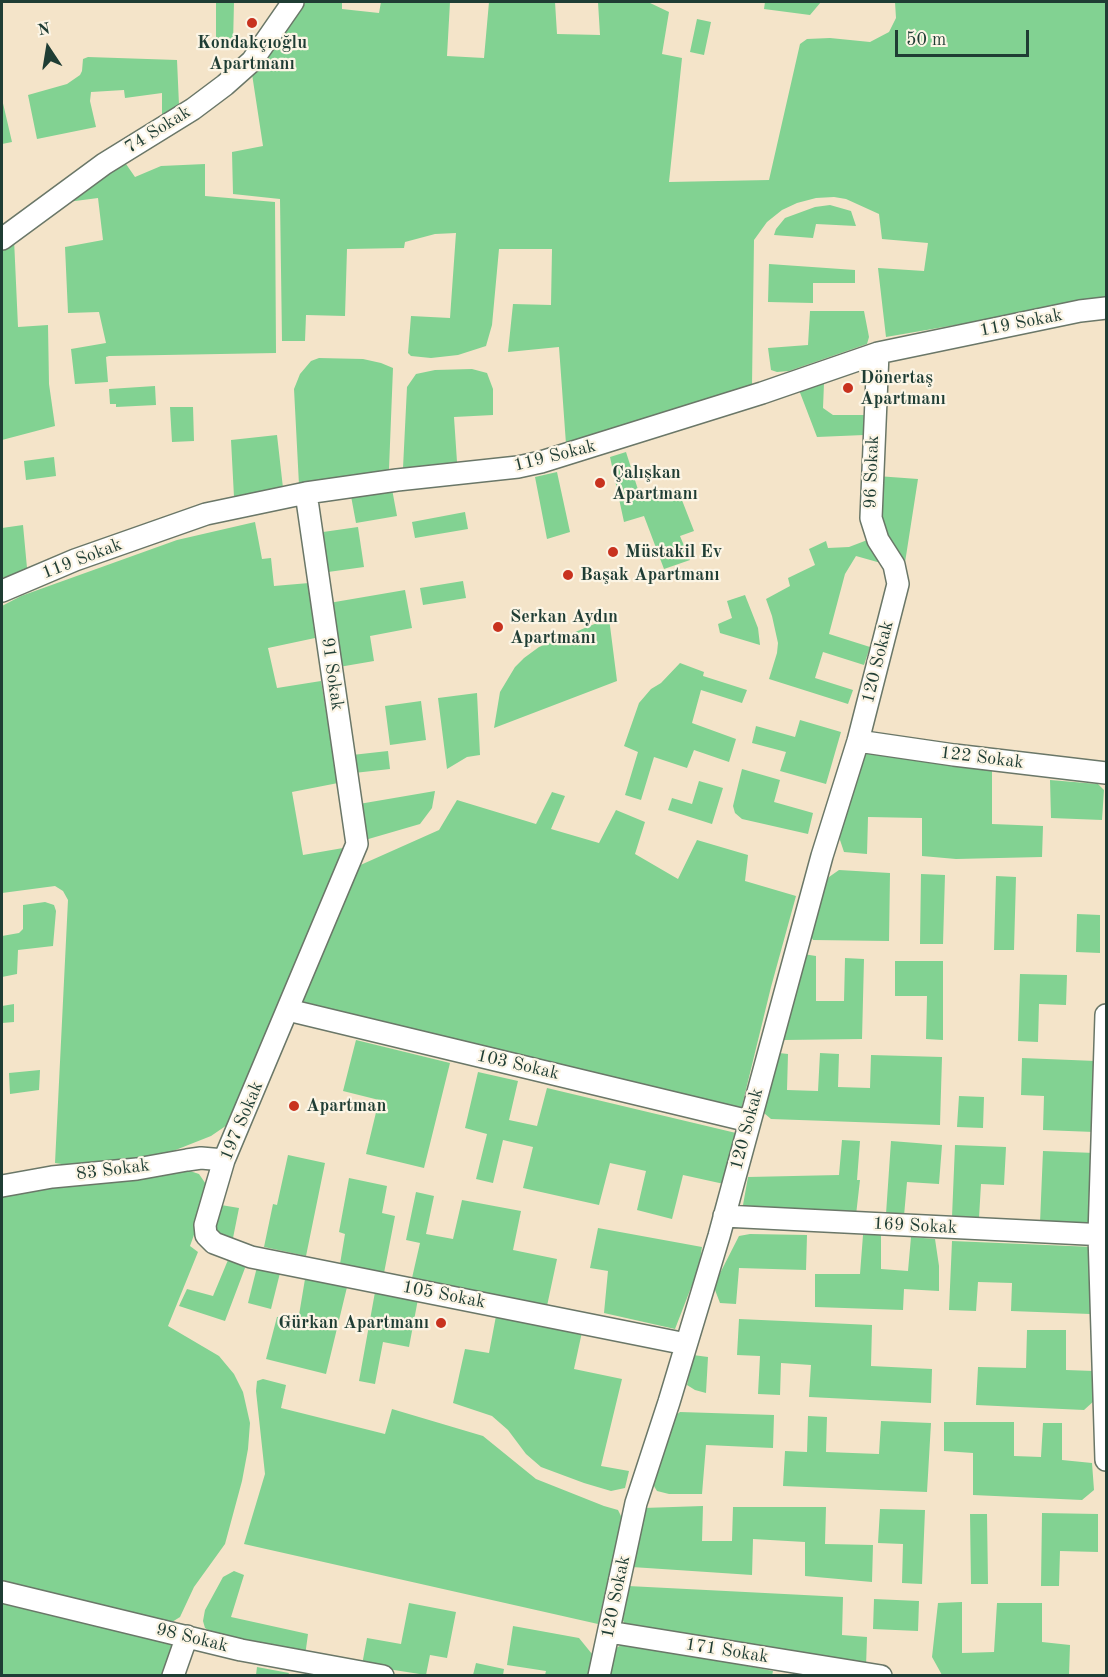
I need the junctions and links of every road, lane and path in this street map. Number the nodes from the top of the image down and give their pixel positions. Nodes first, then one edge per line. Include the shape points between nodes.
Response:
1 (293, 2) edge
2 (2, 238) edge
3 (1107, 308) edge
4 (878, 353) junction
5 (306, 493) junction
6 (898, 584) joint
7 (2, 591) edge
8 (858, 741) junction
9 (1107, 772) edge
10 (288, 1010) junction
11 (1107, 1015) edge
12 (749, 1120) junction
13 (224, 1160) junction
14 (2, 1186) edge
15 (724, 1216) junction
16 (206, 1235) joint
17 (1103, 1235) edge
18 (686, 1344) junction
19 (1107, 1460) edge
20 (2, 1592) edge
21 (609, 1632) junction
22 (187, 1636) junction
23 (173, 1676) edge
24 (383, 1676) edge
25 (599, 1676) edge
26 (881, 1676) edge

1 - 2 street, 74 Sokak via 252,61 225,85 104,164
3 - 4 street, 119 Sokak
4 - 5 street, 119 Sokak via 541,462
4 - 6 street, 96 Sokak via 871,518 878,540 894,565
5 - 7 street, 119 Sokak via 170,525
5 - 10 street, 91 Sokak via 357,844
6 - 8 street, 120 Sokak
8 - 9 street, 122 Sokak
8 - 12 street, 120 Sokak
10 - 12 street, 103 Sokak
10 - 13 street, 197 Sokak
11 - 17 street
12 - 15 street, 120 Sokak
13 - 14 street, 83 Sokak via 201,1158
13 - 16 street, 197 Sokak via 205,1225
15 - 17 street, 169 Sokak
15 - 18 street, 120 Sokak
16 - 18 street, 105 Sokak via 214,1243 251,1257
17 - 19 street
18 - 21 street, 120 Sokak via 636,1503
20 - 22 street, 98 Sokak
21 - 25 street, 120 Sokak
21 - 26 street, 171 Sokak
22 - 23 street
22 - 24 street, 98 Sokak

